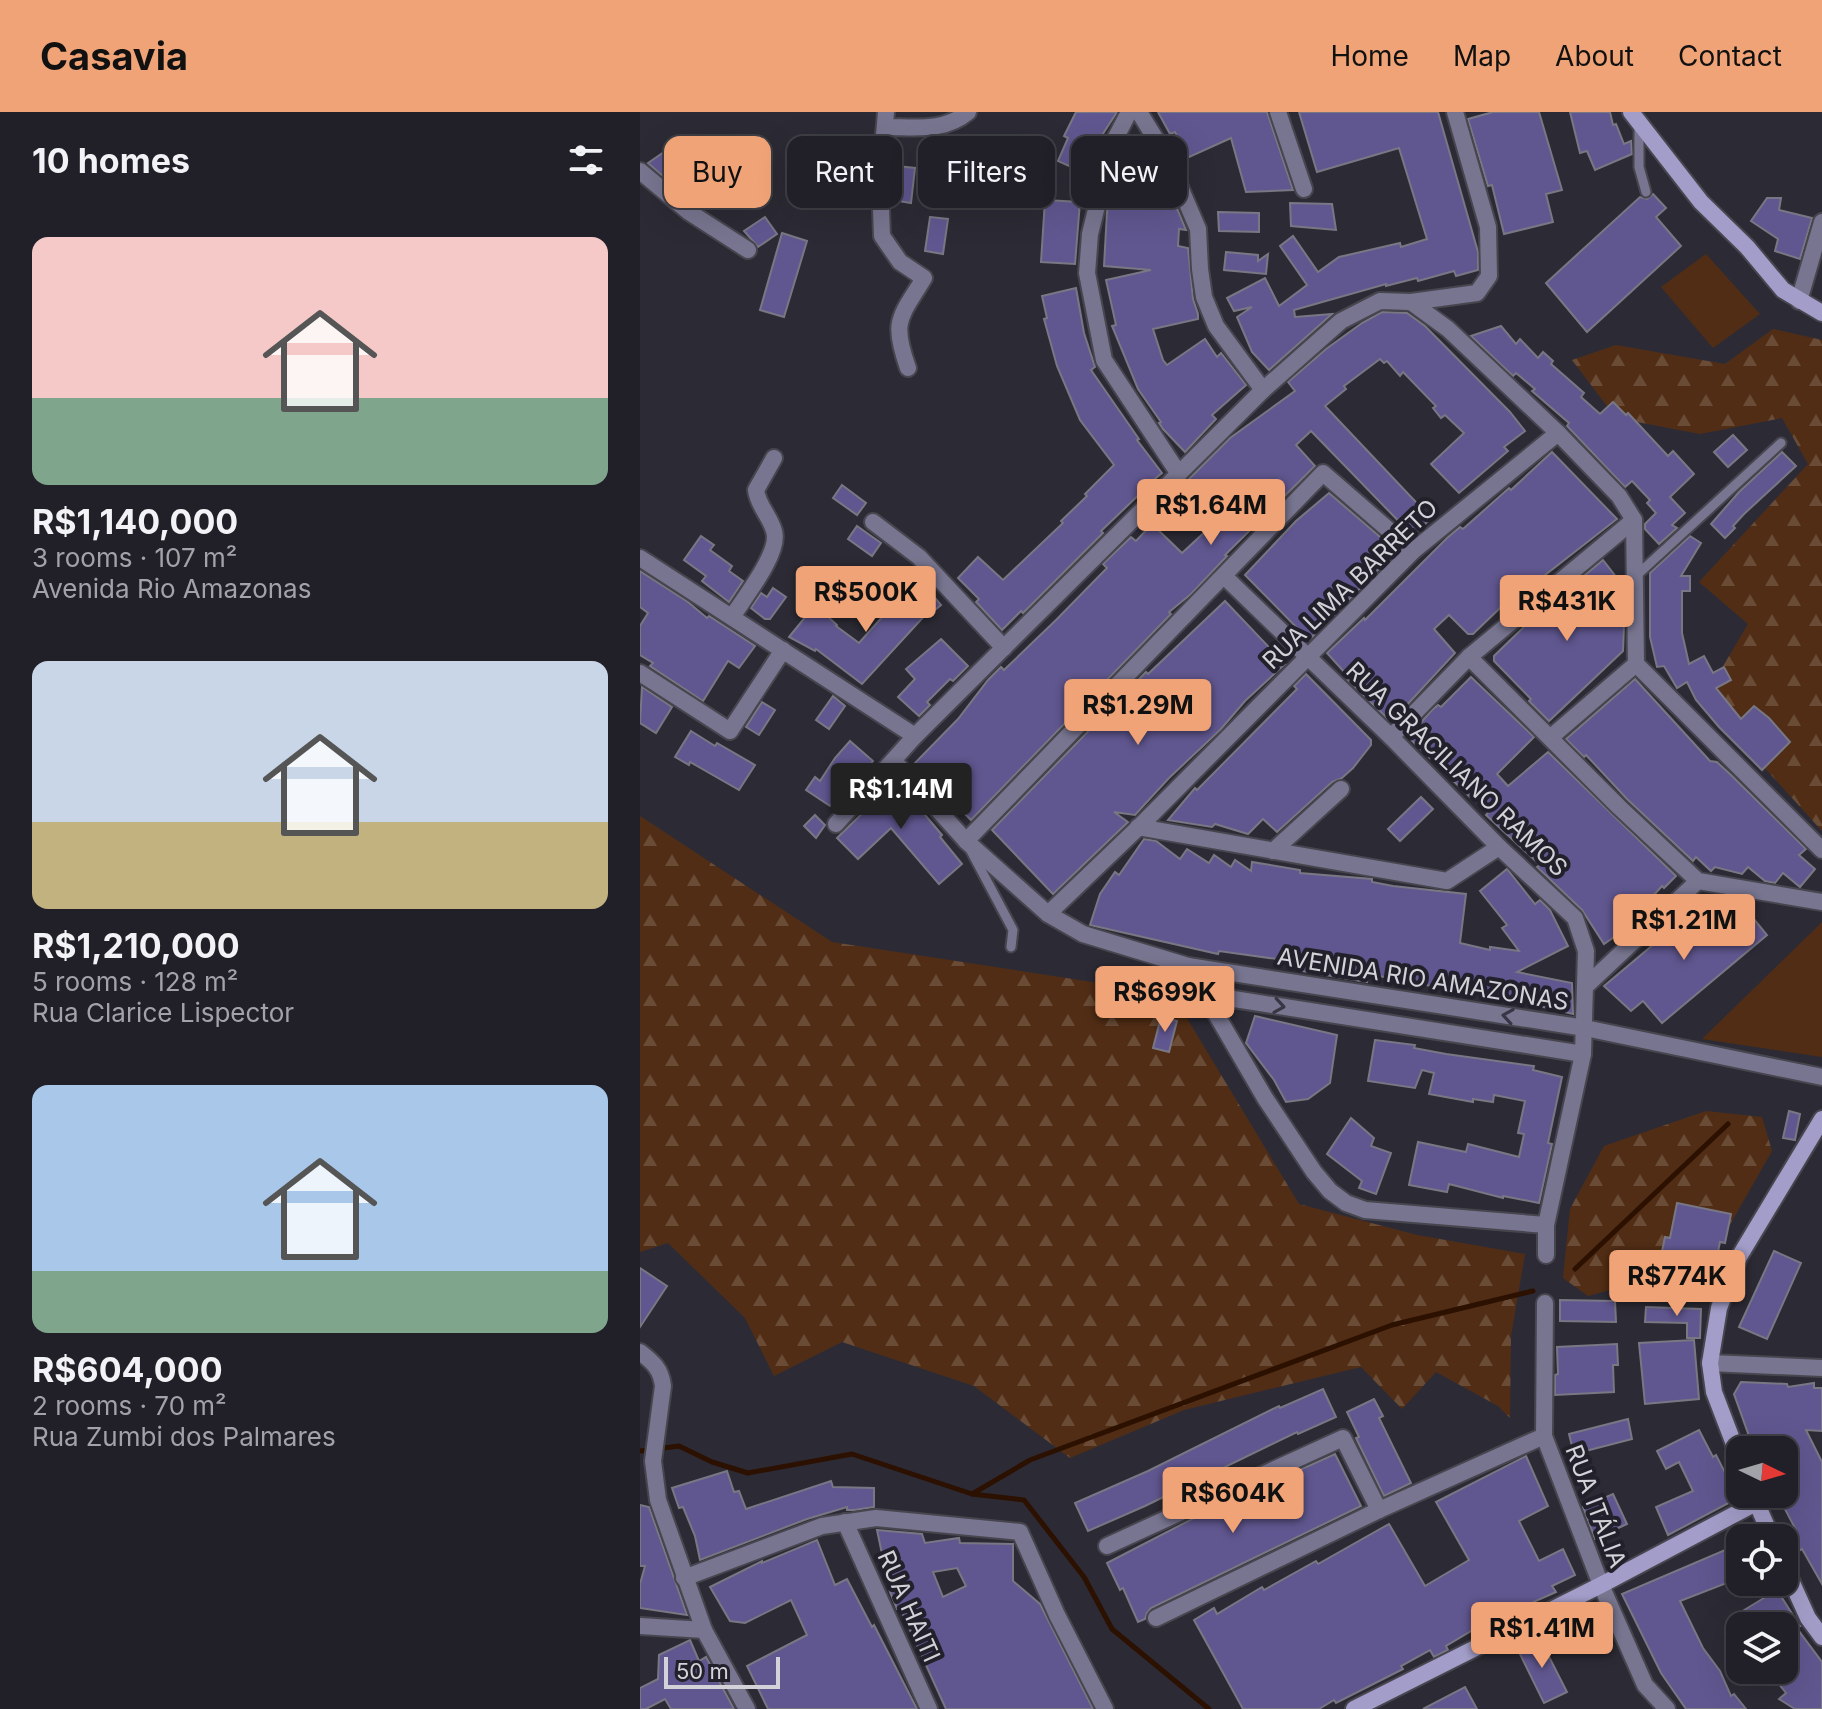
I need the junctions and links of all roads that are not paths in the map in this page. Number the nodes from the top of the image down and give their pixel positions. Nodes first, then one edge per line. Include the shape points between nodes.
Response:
1 (968, 112) edge
2 (1129, 112) edge
3 (1139, 112) edge
4 (1278, 112) edge
5 (1455, 112) edge
6 (1635, 118) edge
7 (886, 119) edge
8 (640, 171) edge
9 (1304, 189) dead end
10 (1646, 192) dead end
11 (1822, 222) edge
12 (748, 250) dead end
13 (1799, 301) junction
14 (1411, 302) junction
15 (1822, 313) edge
16 (908, 368) dead end
17 (1263, 390) junction
18 (1558, 433) junction
19 (1781, 443) dead end
20 (774, 458) dead end
21 (1179, 474) junction
22 (1634, 520) junction
23 (873, 522) dead end
24 (1413, 551) junction
25 (640, 558) edge
26 (1637, 575) junction
27 (1224, 576) junction
28 (732, 617) junction
29 (1004, 648) junction
30 (783, 650) junction
31 (1307, 657) junction
32 (1469, 657) junction
33 (1636, 664) junction
34 (640, 673) edge
35 (915, 736) junction
36 (1391, 737) junction
37 (1551, 737) junction
38 (894, 761) junction
39 (1341, 789) dead end
40 (836, 824) dead end
41 (1138, 827) junction
42 (966, 841) junction
43 (1499, 847) junction
44 (1822, 850) edge
45 (1273, 851) junction
46 (1698, 881) junction
47 (1822, 902) edge
48 (1048, 914) junction
49 (1011, 947) dead end
50 (1188, 966) junction
51 (1587, 985) junction
52 (1202, 994) junction
53 (1585, 1028) junction
54 (1583, 1054) junction
55 (1822, 1077) edge
56 (1822, 1119) edge
57 (1546, 1225) junction
58 (1546, 1255) dead end
59 (1545, 1303) dead end
60 (640, 1352) edge
61 (1710, 1363) junction
62 (1822, 1368) edge
63 (1544, 1436) junction
64 (1731, 1436) edge
65 (1737, 1508) edge
66 (1379, 1510) junction
67 (845, 1522) junction
68 (1107, 1546) dead end
69 (684, 1578) junction
70 (1601, 1585) junction
71 (1798, 1596) edge
72 (1156, 1618) dead end
73 (640, 1626) edge
74 (704, 1630) junction
75 (1822, 1637) edge
76 (1645, 1685) junction
77 (747, 1709) edge
78 (929, 1709) edge
79 (1105, 1709) edge
80 (1354, 1709) edge
81 (1654, 1709) edge
82 (1667, 1709) edge

1 - 7 street via 944,126
2 - 21 street via 1112,145 1090,234 1087,273 1104,360
3 - 17 street via 1168,159 1198,229 1204,297 1216,326
4 - 9 street
5 - 14 street via 1488,227 1489,276 1477,293
6 - 10 lane
6 - 13 street via 1701,202
7 - 16 street via 882,236 900,262 924,278 899,316
8 - 12 street via 689,212
11 - 13 street
13 - 15 street
14 - 17 street via 1380,301 1341,321
14 - 18 street via 1448,329
17 - 21 street
18 - 22 street via 1619,496
18 - 24 street, RUA LIMA BARRETO
19 - 26 lane
20 - 28 street via 756,490 774,528 775,546
21 - 29 street
22 - 26 street
22 - 32 street
23 - 29 street via 919,557
24 - 27 street via 1323,473
24 - 31 street, RUA LIMA BARRETO
25 - 28 street
26 - 33 street
27 - 31 street, RUA GRACILIANO RAMOS
27 - 42 street
28 - 30 street
29 - 35 street
30 - 34 street via 730,731
30 - 35 street
31 - 36 street, RUA GRACILIANO RAMOS
31 - 41 street, RUA LIMA BARRETO
32 - 36 street
32 - 37 street
33 - 37 street
33 - 44 street
35 - 38 street
36 - 43 street, RUA GRACILIANO RAMOS
37 - 46 street
38 - 40 street
38 - 42 street, AVENIDA RIO AMAZONAS
39 - 45 street
41 - 45 street
41 - 48 street, RUA LIMA BARRETO
42 - 48 street, AVENIDA RIO AMAZONAS
42 - 49 lane via 1013,930
43 - 45 street via 1447,881
43 - 51 street, RUA GRACILIANO RAMOS via 1575,918 1586,951
46 - 47 street
46 - 51 street
48 - 50 street, AVENIDA RIO AMAZONAS via 1083,934
50 - 52 street
53 -> 50 street, AVENIDA RIO AMAZONAS
51 - 53 street, RUA GRACILIANO RAMOS
52 -> 54 street, AVENIDA RIO AMAZONAS
52 - 57 street via 1314,1172 1346,1203 1365,1210
53 - 54 street
53 - 55 street, AVENIDA RIO AMAZONAS
54 - 57 street
56 - 61 street via 1739,1257 1719,1308
57 - 58 street
59 - 63 street, RUA ITÁLIA
60 - 69 street via 661,1374 653,1461 658,1500
61 - 62 street
61 - 64 street via 1714,1392
63 - 66 street
63 - 70 street, RUA ITÁLIA
65 - 70 street
66 - 68 street via 1343,1438
66 - 72 street
67 - 69 street
67 - 78 street, RUA HAITI
67 - 79 street via 876,1518 1020,1532
69 - 74 street
70 - 76 street, RUA ITÁLIA
70 - 80 street
71 - 75 street
73 - 74 street
74 - 77 street
76 - 81 street
76 - 82 street, RUA ITÁLIA

